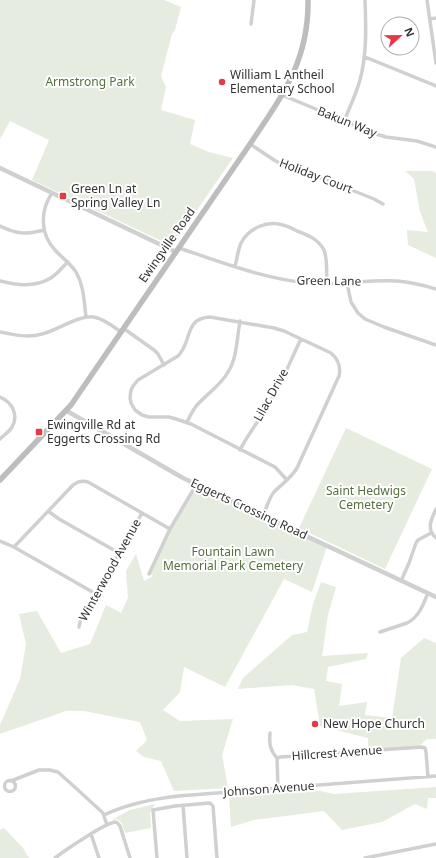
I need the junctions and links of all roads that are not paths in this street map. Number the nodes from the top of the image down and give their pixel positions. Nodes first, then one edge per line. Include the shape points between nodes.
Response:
1 (254, 0) edge
2 (308, 0) edge
3 (365, 0) edge
4 (427, 0) edge
5 (436, 18) edge
6 (430, 19) junction
7 (251, 24) dead end
8 (365, 57) junction
9 (436, 63) edge
10 (436, 86) edge
11 (282, 96) junction
12 (344, 121) junction
13 (250, 144) junction
14 (436, 147) edge
15 (0, 168) edge
16 (52, 193) junction
17 (383, 204) dead end
18 (0, 226) edge
19 (44, 230) junction
20 (177, 250) junction
21 (68, 262) junction
22 (235, 266) junction
23 (0, 281) edge
24 (347, 283) junction
25 (327, 284) junction
26 (436, 289) edge
27 (86, 317) junction
28 (240, 321) junction
29 (122, 330) junction
30 (0, 332) edge
31 (300, 339) junction
32 (436, 345) edge
33 (164, 365) junction
34 (0, 397) edge
35 (67, 411) junction
36 (187, 422) junction
37 (0, 439) edge
38 (240, 450) junction
39 (0, 480) edge
40 (287, 480) junction
41 (196, 485) junction
42 (436, 509) edge
43 (48, 511) junction
44 (142, 513) junction
45 (263, 516) junction
46 (170, 529) junction
47 (432, 533) junction
48 (436, 538) edge
49 (0, 541) edge
50 (14, 547) junction
51 (119, 553) junction
52 (149, 574) dead end
53 (401, 581) junction
54 (428, 593) junction
55 (96, 594) junction
56 (436, 597) edge
57 (79, 627) dead end
58 (380, 632) dead end
59 (270, 733) dead end
60 (277, 758) junction
61 (436, 776) edge
62 (428, 777) junction
63 (11, 781) dead end
64 (278, 788) junction
65 (183, 805) junction
66 (104, 815) junction
67 (107, 825) junction
68 (91, 834) junction
69 (436, 844) edge
70 (55, 858) edge
71 (99, 858) edge
72 (130, 858) edge
73 (157, 858) edge
74 (187, 858) edge
75 (217, 858) edge
76 (365, 858) edge

1 - 7 street
2 - 11 main road, Ewingville Road via 302,50 294,74
3 - 8 street
4 - 6 street
5 - 6 street
6 - 9 street
8 - 10 street
8 - 12 street via 358,87
11 - 12 street, Bakun Way
11 - 13 main road, Ewingville Road
12 - 14 street, Bakun Way via 386,137 417,141
13 - 17 street, Holiday Court via 283,165
13 - 20 main road, Ewingville Road
15 - 16 street, Green Lane
16 - 19 street via 44,209
16 - 20 street, Green Lane
18 - 19 street via 24,234
19 - 21 street via 52,246
20 - 22 street, Green Lane
20 - 29 main road, Ewingville Road
21 - 23 street via 54,276 44,281 19,284
21 - 27 street via 81,286
22 - 25 street, Green Lane via 266,276
22 - 25 street via 243,239 261,225 277,223 317,241 326,259
24 - 25 street, Green Lane
24 - 26 street, Green Lane via 397,281
24 - 32 street via 351,302 365,319
27 - 29 street via 99,318
27 - 30 street via 34,336
28 - 31 street via 274,328
28 - 33 street via 201,318 191,326 181,354
28 - 36 street via 233,360 228,372 198,404
29 - 33 street via 154,350
29 - 35 main road, Ewingville Road
31 - 38 street, Lilac Drive via 275,394
31 - 40 street via 330,353 340,367 339,376 297,468
33 - 36 street via 138,380 131,390 131,403 138,413
34 - 37 street via 10,404 15,416 14,424
35 - 39 main road, Ewingville Road
35 - 41 street, Eggerts Crossing Road
36 - 38 street
38 - 40 street via 275,468
40 - 45 street via 272,496
41 - 45 street, Eggerts Crossing Road
41 - 46 street
42 - 47 street via 430,523
43 - 44 street via 73,485 82,481
43 - 50 street
43 - 51 street
44 - 46 street
44 - 51 street, Winterwood Avenue
45 - 53 street, Eggerts Crossing Road
46 - 52 street
47 - 48 street
47 - 53 street via 416,543
49 - 50 street
50 - 55 street
51 - 55 street, Winterwood Avenue
53 - 54 street, Eggerts Crossing Road
54 - 56 street, Eggerts Crossing Road
54 - 58 street via 418,614 411,621
55 - 57 street, Winterwood Avenue
59 - 60 street, Hillcrest Avenue via 271,747
60 - 62 street, Hillcrest Avenue via 421,747 425,748 426,752
60 - 64 street
61 - 62 street, Johnson Avenue
62 - 64 street, Johnson Avenue
63 - 66 street via 39,770 61,774
64 - 66 street, Johnson Avenue via 156,798
65 - 73 street via 153,810
65 - 74 street
65 - 75 street via 212,805
66 - 67 street
67 - 68 street
67 - 72 street via 118,823
68 - 70 street
68 - 71 street
69 - 76 street

